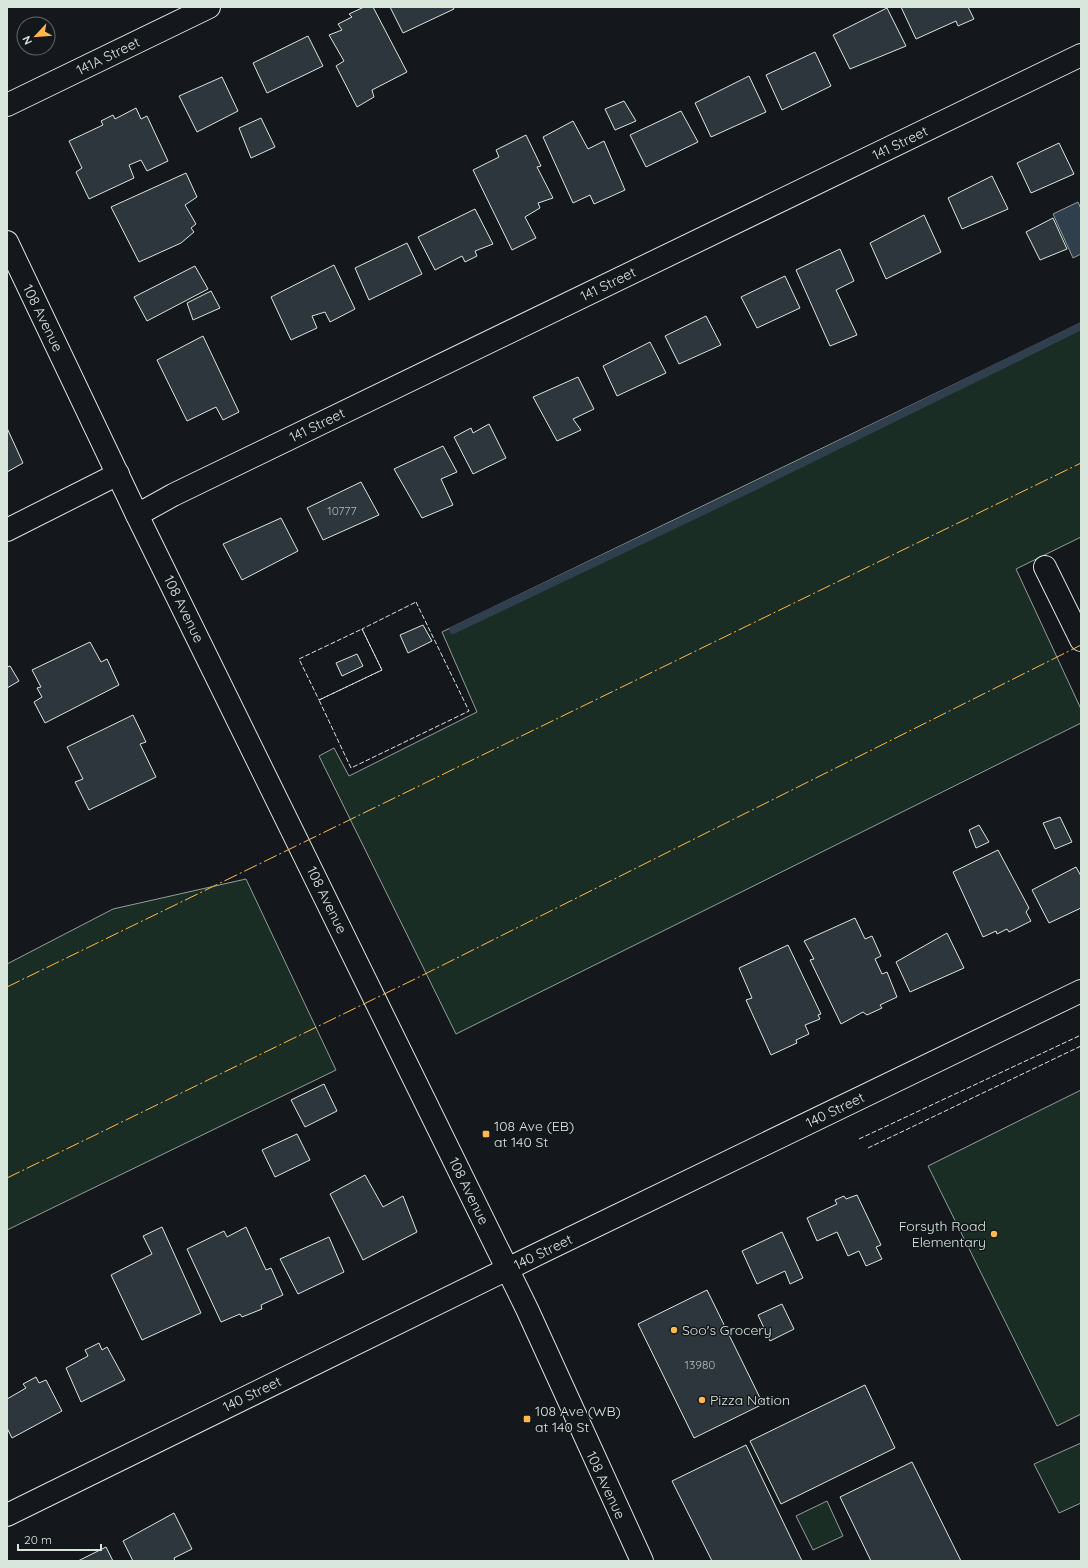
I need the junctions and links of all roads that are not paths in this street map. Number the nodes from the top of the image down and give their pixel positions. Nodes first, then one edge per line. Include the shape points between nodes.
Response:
1 (209, 7) edge
2 (1081, 55) edge
3 (7, 105) edge
4 (7, 242) edge
5 (118, 474) junction
6 (137, 514) junction
7 (7, 530) edge
8 (1045, 567) dead end
9 (1081, 640) edge
10 (1081, 991) edge
11 (508, 1269) junction
12 (7, 1515) edge
13 (642, 1561) edge

1 - 3 main road, 141A Street
2 - 6 main road, 141 Street
4 - 5 main road, 108 Avenue
5 - 6 main road, 108 Avenue
5 - 7 main road
6 - 11 main road, 108 Avenue
8 - 9 main road
10 - 11 main road, 140 Street
11 - 12 main road, 140 Street
11 - 13 main road, 108 Avenue

